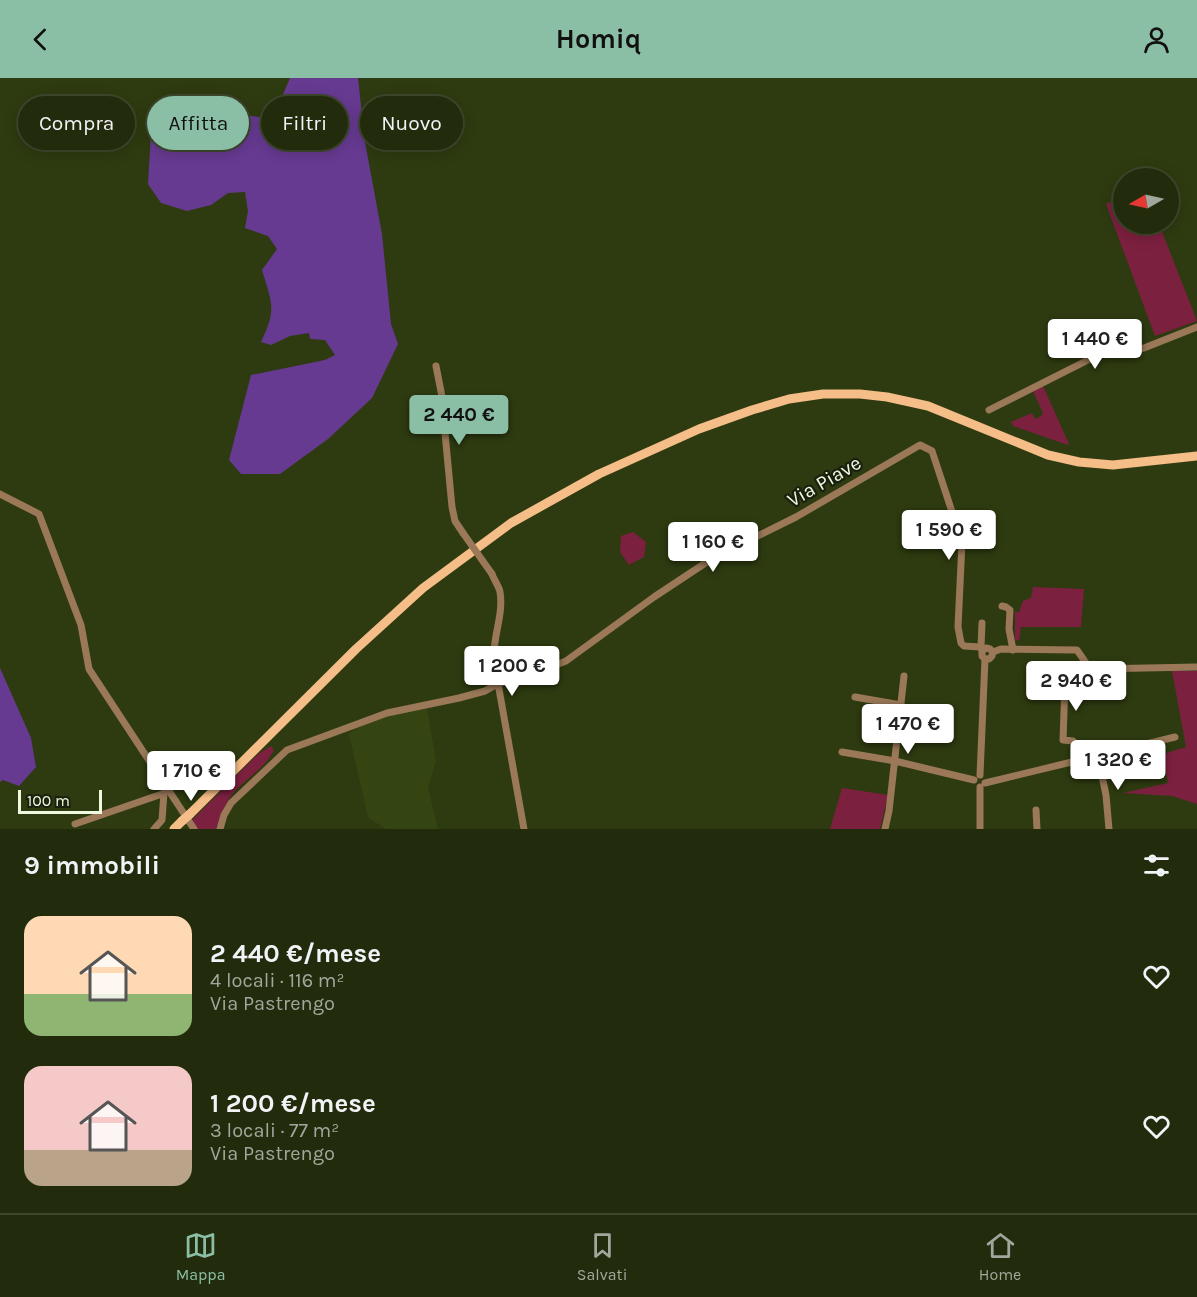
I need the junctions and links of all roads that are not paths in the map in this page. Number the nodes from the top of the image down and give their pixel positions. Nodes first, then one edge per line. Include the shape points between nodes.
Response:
1 (1197, 327) edge
2 (436, 366) dead end
3 (989, 410) dead end
4 (1197, 458) edge
5 (0, 494) edge
6 (1002, 606) dead end
7 (982, 623) dead end
8 (1013, 650) junction
9 (983, 652) junction
10 (1088, 666) junction
11 (1197, 667) edge
12 (904, 676) dead end
13 (497, 685) junction
14 (855, 697) dead end
15 (901, 705) junction
16 (1175, 737) dead end
17 (842, 752) dead end
18 (1098, 757) junction
19 (895, 761) junction
20 (1082, 761) junction
21 (977, 777) junction
22 (982, 785) junction
23 (165, 791) junction
24 (1036, 810) dead end
25 (75, 824) dead end
26 (154, 829) edge
27 (174, 829) edge
28 (194, 829) edge
29 (220, 829) edge
30 (524, 829) edge
31 (885, 829) edge
32 (980, 829) edge
33 (1037, 829) edge
34 (1109, 829) edge

1 - 3 street via 1144,348 1098,355
2 - 13 street, bridge via 447,422 455,521 500,590 493,650
4 - 27 main road, bridge via 1113,465 1079,462 1048,455 928,406 860,394 789,399 699,429 599,474 511,523 414,596
5 - 23 street via 39,514 81,625 89,669
6 - 8 street via 1010,610
7 - 9 street
8 - 9 street via 993,652 986,648
8 - 10 street via 1077,650
9 - 13 street, Via Piave via 960,643 962,542 932,451 920,445 796,517 713,558 566,661
9 - 21 street
10 - 11 street
10 - 20 street via 1082,678 1065,684 1063,740 1073,741
12 - 15 street
13 - 29 street, Via Piave via 459,699 387,713 287,750 231,803
13 - 30 street
14 - 15 street
15 - 19 street
16 - 18 street
17 - 19 street
18 - 20 street
18 - 34 street
19 - 21 street
19 - 31 street
20 - 22 street
21 - 22 street via 984,777
22 - 32 street
23 - 25 street
23 - 26 street via 162,820
23 - 28 street
24 - 33 street

